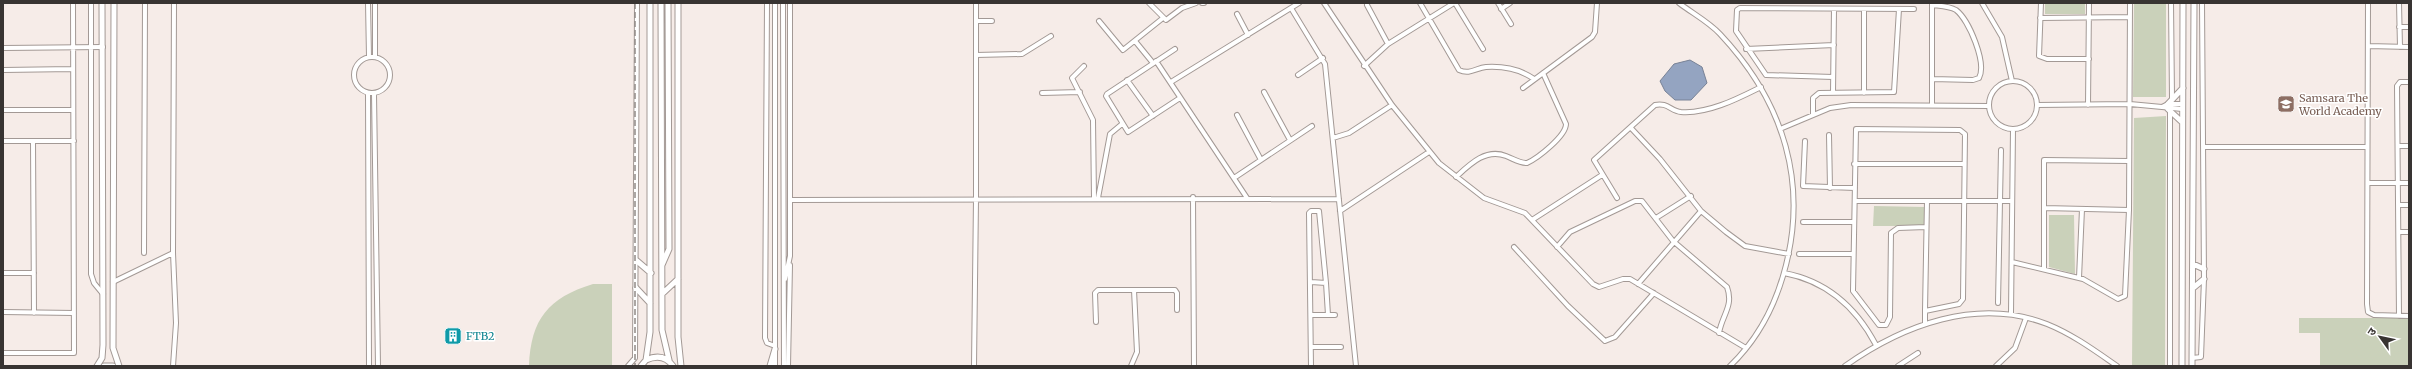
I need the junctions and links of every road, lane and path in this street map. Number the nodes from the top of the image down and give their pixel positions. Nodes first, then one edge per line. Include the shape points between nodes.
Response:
1 (73, 3) edge
2 (91, 3) edge
3 (102, 3) edge
4 (114, 3) edge
5 (145, 3) edge
6 (174, 3) edge
7 (368, 3) edge
8 (375, 3) edge
9 (637, 3) edge
10 (650, 3) edge
11 (661, 3) edge
12 (668, 3) edge
13 (678, 3) edge
14 (767, 3) edge
15 (775, 3) edge
16 (783, 3) edge
17 (790, 3) edge
18 (976, 3) edge
19 (1149, 3) edge
20 (1196, 3) edge
21 (1299, 3) edge
22 (1324, 3) edge
23 (1420, 3) edge
24 (1454, 3) edge
25 (1498, 3) edge
26 (1510, 3) edge
27 (1597, 3) edge
28 (1679, 3) edge
29 (1982, 3) edge
30 (2040, 3) edge
31 (2089, 3) edge
32 (2130, 3) edge
33 (2171, 3) edge
34 (2183, 3) edge
35 (2194, 3) edge
36 (2202, 3) edge
37 (2368, 3) edge
38 (2399, 3) edge
39 (1932, 4) edge
40 (1367, 6) dead end
41 (1291, 8) junction
42 (1501, 9) junction
43 (1834, 9) junction
44 (1864, 9) junction
45 (1899, 9) junction
46 (1914, 9) dead end
47 (1237, 14) dead end
48 (2130, 17) junction
49 (1163, 18) junction
50 (1429, 18) junction
51 (2040, 18) junction
52 (2089, 18) junction
53 (976, 21) junction
54 (992, 21) dead end
55 (1099, 21) dead end
56 (1511, 24) dead end
57 (2399, 27) junction
58 (2409, 27) edge
59 (1248, 35) junction
60 (1051, 36) dead end
61 (1135, 41) junction
62 (1388, 44) junction
63 (1834, 45) junction
64 (2368, 46) junction
65 (2400, 47) junction
66 (2409, 47) edge
67 (3, 48) edge
68 (73, 48) junction
69 (90, 48) junction
70 (103, 48) junction
71 (1175, 49) dead end
72 (1483, 49) dead end
73 (1746, 49) junction
74 (976, 55) junction
75 (375, 57) junction
76 (369, 58) junction
77 (1323, 58) junction
78 (2089, 59) junction
79 (1155, 62) junction
80 (1084, 66) dead end
81 (1364, 66) junction
82 (73, 69) junction
83 (3, 70) edge
84 (1543, 73) junction
85 (1298, 75) dead end
86 (1833, 77) junction
87 (1534, 79) junction
88 (1932, 79) junction
89 (1127, 80) junction
90 (2012, 81) junction
91 (1171, 82) junction
92 (2409, 82) edge
93 (1523, 88) dead end
94 (1761, 88) junction
95 (2182, 88) junction
96 (1080, 92) junction
97 (1264, 92) dead end
98 (368, 93) junction
99 (1042, 93) dead end
100 (1833, 93) junction
101 (1864, 93) junction
102 (374, 94) junction
103 (1180, 98) junction
104 (2172, 98) junction
105 (2130, 104) junction
106 (1392, 105) junction
107 (1932, 105) junction
108 (2036, 105) junction
109 (2088, 105) junction
110 (1989, 106) junction
111 (2182, 106) junction
112 (2169, 108) junction
113 (3, 110) edge
114 (74, 110) junction
115 (1237, 114) dead end
116 (1813, 115) junction
117 (1153, 116) junction
118 (2182, 122) junction
119 (1122, 124) junction
120 (1312, 126) dead end
121 (1630, 128) junction
122 (1780, 129) junction
123 (2013, 129) junction
124 (1829, 135) dead end
125 (1333, 138) junction
126 (1290, 140) junction
127 (33, 141) junction
128 (74, 141) junction
129 (1805, 141) dead end
130 (3, 142) edge
131 (2399, 146) junction
132 (2409, 146) edge
133 (2203, 147) junction
134 (2367, 147) junction
135 (2001, 150) dead end
136 (1429, 152) junction
137 (1261, 160) junction
138 (2129, 161) junction
139 (1854, 164) junction
140 (1963, 164) junction
141 (1602, 175) junction
142 (1456, 177) junction
143 (1234, 178) junction
144 (2368, 183) junction
145 (2398, 183) junction
146 (2409, 183) edge
147 (1830, 188) junction
148 (1855, 188) junction
149 (1691, 196) junction
150 (1096, 198) junction
151 (1193, 198) junction
152 (1247, 198) junction
153 (1617, 198) dead end
154 (976, 199) junction
155 (1339, 199) junction
156 (790, 200) junction
157 (1855, 201) junction
158 (1927, 201) junction
159 (1963, 201) junction
160 (2001, 201) junction
161 (2012, 201) junction
162 (2398, 205) junction
163 (2409, 205) edge
164 (2044, 208) junction
165 (2082, 209) junction
166 (1701, 210) junction
167 (2129, 210) junction
168 (1340, 212) junction
169 (1656, 218) junction
170 (1532, 220) junction
171 (1803, 222) dead end
172 (1854, 222) junction
173 (1926, 227) junction
174 (2399, 232) junction
175 (2409, 232) edge
176 (1673, 241) junction
177 (1514, 247) dead end
178 (1557, 247) junction
179 (173, 252) junction
180 (144, 253) dead end
181 (1789, 254) junction
182 (1799, 254) dead end
183 (1853, 254) junction
184 (790, 256) junction
185 (636, 261) junction
186 (2012, 262) junction
187 (2193, 264) junction
188 (662, 265) junction
189 (2044, 268) junction
190 (2204, 269) junction
191 (3, 273) edge
192 (34, 273) junction
193 (651, 273) junction
194 (1784, 273) junction
195 (2079, 278) junction
196 (678, 279) junction
197 (2204, 280) junction
198 (113, 282) junction
199 (1311, 282) junction
200 (1326, 283) junction
201 (1638, 284) junction
202 (784, 287) junction
203 (636, 288) junction
204 (2193, 288) junction
205 (1134, 290) junction
206 (1654, 293) junction
207 (103, 294) junction
208 (662, 294) junction
209 (650, 303) junction
210 (1998, 303) dead end
211 (1177, 310) dead end
212 (1925, 311) junction
213 (3, 312) edge
214 (34, 312) junction
215 (74, 312) junction
216 (2011, 314) junction
217 (1311, 315) junction
218 (1328, 315) junction
219 (1335, 315) dead end
220 (2399, 316) junction
221 (2409, 316) edge
222 (2026, 318) junction
223 (1096, 322) dead end
224 (1925, 323) junction
225 (1719, 333) junction
226 (1876, 345) junction
227 (775, 347) junction
228 (1311, 347) junction
229 (1341, 347) dead end
230 (1746, 348) junction
231 (1918, 353) dead end
232 (3, 354) edge
233 (2192, 358) junction
234 (646, 360) junction
235 (669, 360) junction
236 (98, 366) edge
237 (104, 366) edge
238 (113, 366) edge
239 (120, 366) edge
240 (173, 366) edge
241 (369, 366) edge
242 (378, 366) edge
243 (628, 366) edge
244 (641, 366) edge
245 (673, 366) edge
246 (681, 366) edge
247 (770, 366) edge
248 (775, 366) edge
249 (784, 366) edge
250 (788, 366) edge
251 (974, 366) edge
252 (1131, 366) edge
253 (1194, 366) edge
254 (1311, 366) edge
255 (1356, 366) edge
256 (1730, 366) edge
257 (1845, 366) edge
258 (1898, 366) edge
259 (1996, 366) edge
260 (2117, 366) edge
261 (2170, 366) edge
262 (2182, 366) edge
263 (2192, 366) edge
264 (2197, 366) edge

1 - 68 street
2 - 69 street
3 - 70 street
4 - 198 street
5 - 180 street
6 - 179 street
7 - 76 street
8 - 75 street
9 - 185 street
10 - 193 street
11 - 188 street
12 - 188 street via 669,248
13 - 196 street
14 - 227 street via 765,338 767,343
15 - 227 street
16 - 202 street
17 - 156 street
18 - 53 street
19 - 49 street
20 - 49 street via 1182,8 1166,20
21 - 41 street
22 - 81 street
23 - 50 street
24 - 50 street
24 - 72 street
25 - 42 street
26 - 42 street
27 - 84 street via 1595,32 1592,37
28 - 94 street via 1719,32
29 - 90 street via 2002,37
30 - 51 street
31 - 52 street
32 - 48 street
33 - 104 street
34 - 95 street
35 - 187 street
36 - 133 street
37 - 64 street
38 - 57 street
39 - 88 street
39 - 88 street via 1950,7 1959,13 1973,35 1982,67 1979,78 1973,80
40 - 62 street
41 - 59 street
41 - 77 street
42 - 56 street
43 - 44 street
43 - 63 street
43 - 73 street via 1740,8 1735,16 1736,31
44 - 45 street
44 - 101 street
45 - 46 street
45 - 101 street via 1894,92
47 - 59 street
48 - 52 street
48 - 105 street
49 - 61 street
50 - 62 street
50 - 87 street via 1459,70 1473,72 1486,67 1514,68
51 - 52 street
51 - 78 street via 2038,53 2041,58
52 - 78 street
53 - 54 street
53 - 74 street
55 - 61 street via 1122,50
57 - 58 street
57 - 65 street
59 - 91 street
60 - 74 street via 1022,54
61 - 79 street
62 - 81 street
63 - 73 street
63 - 86 street
64 - 65 street
64 - 134 street
65 - 66 street
67 - 68 street
68 - 69 street
68 - 82 street
69 - 70 street
69 - 207 street via 91,274
70 - 207 street
71 - 79 street
73 - 86 street via 1762,71 1771,77
74 - 154 street
75 - 76 street
75 - 102 street via 386,62 391,73 385,89
76 - 98 street via 358,64 354,75 358,87
77 - 85 street
77 - 125 street
78 - 109 street
79 - 89 street
79 - 91 street
80 - 96 street via 1072,78
81 - 106 street
82 - 83 street
82 - 114 street
84 - 87 street
84 - 142 street via 1566,124 1560,137 1527,163 1521,163 1505,155 1484,155 1473,161
86 - 100 street
87 - 93 street
88 - 107 street
89 - 117 street
89 - 119 street via 1106,95
90 - 108 street via 2026,85 2032,91
90 - 110 street via 2005,82 1993,92
91 - 103 street
92 - 131 street via 2400,82 2397,86
94 - 121 street via 1712,108 1681,112 1664,104 1655,105
94 - 122 street
95 - 104 street
95 - 111 street
96 - 99 street
96 - 150 street via 1093,120
97 - 126 street
98 - 102 street
98 - 241 street
100 - 101 street
100 - 116 street via 1815,95 1812,98
102 - 242 street
103 - 117 street
103 - 143 street
104 - 112 street
105 - 109 street
105 - 112 street
105 - 138 street
106 - 125 street via 1349,132
106 - 136 street
107 - 110 street
107 - 116 street via 1851,105 1830,108
108 - 109 street
108 - 123 street via 2032,119
110 - 123 street via 1994,119 2006,128
111 - 112 street
111 - 118 street
112 - 118 street
112 - 261 street
113 - 114 street
114 - 128 street
115 - 137 street
116 - 122 street
117 - 119 street via 1128,132
118 - 262 street
119 - 150 street via 1110,134
120 - 126 street
121 - 141 street via 1594,160
121 - 149 street
122 - 181 street via 1787,148 1794,183 1795,217
123 - 161 street
124 - 147 street
125 - 155 street
126 - 137 street
127 - 128 street
127 - 130 street
127 - 192 street
128 - 215 street
129 - 147 street via 1803,186
131 - 132 street
131 - 145 street
133 - 134 street
133 - 190 street
134 - 144 street
135 - 160 street
136 - 142 street
136 - 168 street
137 - 143 street
138 - 164 street via 2044,160
138 - 167 street
139 - 140 street
139 - 140 street via 1855,134 1860,128 1960,130 1965,134
139 - 148 street
140 - 159 street
141 - 153 street
141 - 170 street
142 - 170 street via 1484,198 1516,208
143 - 152 street
144 - 145 street
144 - 220 street via 2368,312 2374,315
145 - 146 street
145 - 162 street
147 - 148 street
148 - 157 street
149 - 166 street
149 - 169 street
150 - 151 street
150 - 154 street
151 - 152 street
151 - 253 street
152 - 155 street
154 - 156 street
154 - 251 street
155 - 168 street
156 - 184 street
157 - 158 street
157 - 172 street
158 - 159 street
158 - 173 street
159 - 160 street
159 - 212 street via 1963,299 1959,304
160 - 161 street
160 - 210 street
161 - 186 street
162 - 163 street
162 - 174 street
164 - 165 street
164 - 189 street
165 - 167 street
165 - 195 street
166 - 176 street
166 - 181 street via 1740,244
167 - 195 street via 2125,296 2118,299
168 - 255 street
169 - 176 street
169 - 178 street via 1646,204 1635,201 1570,232
170 - 178 street
171 - 172 street
172 - 183 street
173 - 183 street via 1898,228 1891,233 1890,317 1886,325 1879,325 1854,295
173 - 212 street
174 - 175 street
174 - 220 street
176 - 201 street
176 - 225 street via 1727,288 1731,299 1730,307 1720,322
177 - 206 street via 1571,309 1605,341 1615,337
178 - 201 street via 1599,287 1623,279 1630,279
179 - 198 street
179 - 240 street via 176,323
181 - 194 street
182 - 183 street
184 - 202 street
184 - 250 street
185 - 193 street
185 - 203 street
186 - 189 street
186 - 216 street
187 - 190 street
187 - 204 street
188 - 208 street
189 - 195 street
190 - 197 street
191 - 192 street
192 - 214 street
193 - 209 street
194 - 226 street via 1808,280 1842,298 1867,328
194 - 230 street via 1771,309
196 - 208 street
196 - 246 street via 678,348
197 - 204 street
197 - 233 street via 2201,357
198 - 239 street via 113,348
199 - 200 street
199 - 200 street via 1309,213 1319,211
199 - 217 street
200 - 218 street
201 - 206 street
202 - 249 street
203 - 209 street
203 - 243 street via 635,358
204 - 233 street
205 - 211 street via 1174,290 1177,293
205 - 223 street via 1096,291
205 - 252 street via 1137,352
206 - 225 street
207 - 236 street via 103,345 102,358
208 - 235 street via 663,337
209 - 234 street via 650,332
212 - 224 street
213 - 214 street
214 - 215 street
215 - 232 street via 74,353
216 - 222 street
216 - 224 street via 1958,317
217 - 218 street
217 - 228 street
218 - 219 street
220 - 221 street
222 - 259 street via 2015,348
222 - 260 street via 2072,335
224 - 226 street
225 - 230 street
226 - 257 street
227 - 247 street
227 - 248 street
228 - 229 street
228 - 254 street
230 - 256 street
231 - 258 street
233 - 263 street
233 - 264 street
234 - 235 street via 653,357
234 - 244 street
235 - 245 street
237 - 238 street

